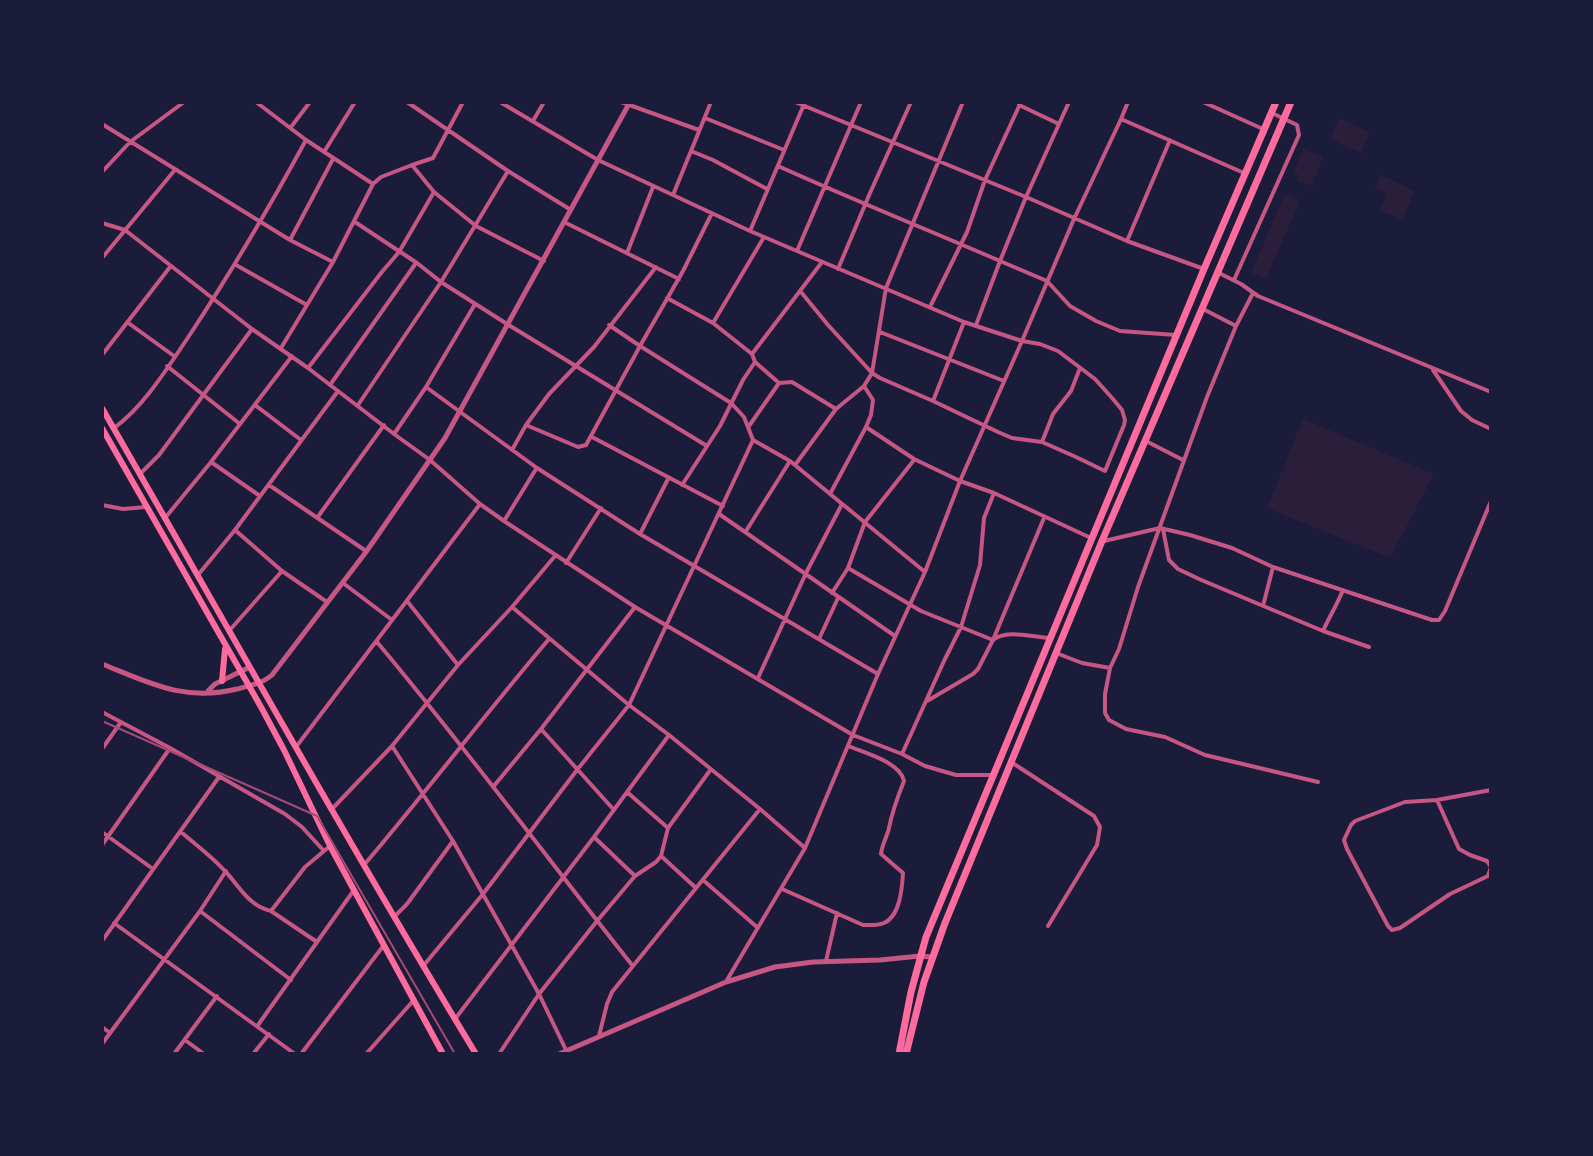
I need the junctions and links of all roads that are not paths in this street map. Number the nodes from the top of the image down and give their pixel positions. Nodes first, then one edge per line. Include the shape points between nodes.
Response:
1 (184, 102) edge
2 (256, 102) edge
3 (310, 102) edge
4 (355, 102) edge
5 (407, 102) edge
6 (463, 102) edge
7 (500, 102) edge
8 (544, 102) edge
9 (621, 102) edge
10 (711, 102) edge
11 (795, 102) edge
12 (861, 102) edge
13 (911, 102) edge
14 (963, 102) edge
15 (1069, 102) edge
16 (1128, 102) edge
17 (1203, 102) edge
18 (1276, 102) edge
19 (1291, 102) edge
20 (629, 104) edge
21 (804, 104) edge
22 (1020, 104) edge
23 (1272, 113) junction
24 (704, 118) junction
25 (1285, 118) junction
26 (1121, 119) junction
27 (533, 121) junction
28 (102, 124) edge
29 (1059, 124) junction
30 (851, 125) junction
31 (291, 127) junction
32 (1264, 129) junction
33 (699, 130) junction
34 (449, 131) junction
35 (306, 140) junction
36 (1170, 140) junction
37 (130, 142) junction
38 (893, 142) junction
39 (784, 150) junction
40 (691, 151) junction
41 (324, 152) junction
42 (333, 159) junction
43 (598, 160) junction
44 (939, 161) junction
45 (412, 165) junction
46 (778, 166) junction
47 (175, 170) junction
48 (508, 171) junction
49 (102, 172) edge
50 (1245, 174) junction
51 (985, 180) junction
52 (373, 184) junction
53 (653, 187) junction
54 (825, 188) junction
55 (767, 189) junction
56 (434, 192) junction
57 (673, 195) junction
58 (1026, 197) junction
59 (865, 205) junction
60 (572, 211) junction
61 (712, 213) junction
62 (1074, 219) junction
63 (262, 221) junction
64 (355, 222) junction
65 (564, 222) junction
66 (102, 223) edge
67 (913, 223) junction
68 (476, 226) junction
69 (125, 230) junction
70 (750, 231) junction
71 (764, 237) junction
72 (290, 240) junction
73 (1127, 241) junction
74 (961, 244) junction
75 (797, 251) junction
76 (399, 252) junction
77 (627, 253) junction
78 (102, 258) edge
79 (544, 261) junction
80 (1000, 261) junction
81 (333, 262) junction
82 (822, 262) junction
83 (417, 263) junction
84 (236, 264) junction
85 (170, 267) junction
86 (656, 267) junction
87 (838, 269) junction
88 (1204, 269) junction
89 (1217, 272) junction
90 (679, 279) junction
91 (1234, 280) junction
92 (1047, 281) junction
93 (441, 282) junction
94 (886, 288) junction
95 (801, 292) junction
96 (1253, 293) junction
97 (667, 298) junction
98 (213, 299) junction
99 (475, 303) junction
100 (307, 305) junction
101 (930, 307) junction
102 (1202, 308) junction
103 (127, 322) junction
104 (964, 322) junction
105 (713, 323) junction
106 (507, 324) junction
107 (609, 325) junction
108 (976, 326) junction
109 (1236, 326) junction
110 (252, 329) junction
111 (880, 332) junction
112 (1176, 335) junction
113 (1022, 341) junction
114 (640, 346) junction
115 (281, 348) junction
116 (752, 354) junction
117 (102, 355) edge
118 (292, 356) junction
119 (174, 357) junction
120 (948, 360) junction
121 (755, 362) junction
122 (167, 366) junction
123 (575, 366) junction
124 (308, 368) junction
125 (1080, 368) junction
126 (1432, 368) junction
127 (872, 373) junction
128 (1004, 381) junction
129 (779, 383) junction
130 (330, 385) junction
131 (864, 386) junction
132 (426, 387) junction
133 (338, 391) junction
134 (616, 392) junction
135 (1491, 392) edge
136 (204, 395) junction
137 (933, 401) junction
138 (731, 403) junction
139 (255, 405) junction
140 (358, 405) junction
141 (102, 408) edge
142 (836, 409) junction
143 (460, 411) junction
144 (1141, 420) junction
145 (240, 424) junction
146 (1153, 424) junction
147 (384, 425) junction
148 (526, 425) junction
149 (985, 425) junction
150 (749, 426) junction
151 (866, 427) junction
152 (102, 428) edge
153 (114, 428) junction
154 (1491, 429) edge
155 (394, 434) junction
156 (592, 437) junction
157 (1120, 438) junction
158 (753, 440) junction
159 (301, 441) junction
160 (1146, 441) junction
161 (1042, 442) junction
162 (707, 446) junction
163 (1130, 447) junction
164 (512, 450) junction
165 (914, 459) junction
166 (430, 460) junction
167 (1183, 460) junction
168 (790, 461) junction
169 (211, 462) junction
170 (795, 465) junction
171 (537, 468) junction
172 (140, 474) junction
173 (669, 479) junction
174 (960, 481) junction
175 (269, 485) junction
176 (682, 485) junction
177 (994, 493) junction
178 (830, 494) junction
179 (260, 496) junction
180 (1491, 501) edge
181 (480, 504) junction
182 (842, 504) junction
183 (102, 505) edge
184 (723, 506) junction
185 (146, 507) junction
186 (601, 508) junction
187 (719, 514) junction
188 (165, 518) junction
189 (317, 518) junction
190 (1044, 518) junction
191 (504, 521) junction
192 (865, 522) junction
193 (1162, 528) junction
194 (235, 530) junction
195 (746, 531) junction
196 (640, 534) junction
197 (1091, 538) junction
198 (1102, 541) junction
199 (366, 552) junction
200 (555, 556) junction
201 (566, 563) junction
202 (692, 566) junction
203 (1273, 567) junction
204 (848, 568) junction
205 (282, 571) junction
206 (925, 572) junction
207 (806, 573) junction
208 (198, 575) junction
209 (343, 583) junction
210 (1343, 590) junction
211 (832, 593) junction
212 (838, 597) junction
213 (407, 601) junction
214 (327, 602) junction
215 (910, 604) junction
216 (1263, 606) junction
217 (512, 607) junction
218 (635, 607) junction
219 (392, 620) junction
220 (786, 620) junction
221 (666, 624) junction
222 (961, 627) junction
223 (229, 631) junction
224 (1323, 631) junction
225 (895, 637) junction
226 (1050, 638) junction
227 (549, 639) junction
228 (819, 639) junction
229 (993, 640) junction
230 (377, 642) junction
231 (225, 645) junction
232 (1369, 647) dead end
233 (1056, 653) junction
234 (102, 664) edge
235 (458, 665) junction
236 (250, 667) junction
237 (1110, 668) junction
238 (241, 671) junction
239 (587, 671) junction
240 (878, 674) junction
241 (758, 678) junction
242 (222, 681) junction
243 (258, 683) junction
244 (249, 686) junction
245 (208, 692) junction
246 (926, 701) junction
247 (427, 702) junction
248 (629, 705) junction
249 (102, 712) edge
250 (121, 722) junction
251 (541, 729) junction
252 (669, 735) junction
253 (853, 735) junction
254 (392, 746) junction
255 (848, 746) junction
256 (296, 747) junction
257 (462, 747) junction
258 (170, 748) junction
259 (102, 749) edge
260 (902, 754) junction
261 (1011, 762) junction
262 (711, 769) junction
263 (577, 770) junction
264 (993, 775) junction
265 (219, 777) junction
266 (1318, 782) dead end
267 (493, 787) junction
268 (1491, 790) edge
269 (627, 792) junction
270 (424, 795) junction
271 (1437, 800) junction
272 (332, 809) junction
273 (760, 809) junction
274 (614, 810) junction
275 (668, 828) junction
276 (102, 832) edge
277 (181, 832) junction
278 (528, 834) junction
279 (108, 836) junction
280 (594, 837) junction
281 (453, 841) junction
282 (102, 845) edge
283 (805, 848) junction
284 (327, 849) junction
285 (661, 856) junction
286 (364, 865) junction
287 (153, 869) junction
288 (226, 871) junction
289 (635, 876) junction
290 (562, 878) junction
291 (703, 880) junction
292 (696, 888) junction
293 (782, 889) junction
294 (354, 890) junction
295 (483, 894) junction
296 (200, 911) junction
297 (271, 911) junction
298 (837, 913) junction
299 (394, 917) junction
300 (597, 921) junction
301 (114, 923) junction
302 (1048, 926) dead end
303 (758, 928) junction
304 (102, 941) edge
305 (317, 942) junction
306 (384, 945) junction
307 (511, 945) junction
308 (920, 956) junction
309 (932, 957) junction
310 (165, 959) junction
311 (826, 961) junction
312 (632, 965) junction
313 (423, 967) junction
314 (291, 980) junction
315 (726, 982) junction
316 (539, 994) junction
317 (217, 996) junction
318 (413, 1001) junction
319 (455, 1019) junction
320 (257, 1026) junction
321 (102, 1027) edge
322 (110, 1033) junction
323 (269, 1034) junction
324 (599, 1036) junction
325 (185, 1040) junction
326 (102, 1044) edge
327 (566, 1050) junction
328 (174, 1054) edge
329 (204, 1054) edge
330 (253, 1054) edge
331 (298, 1054) edge
332 (366, 1054) edge
333 (443, 1054) edge
334 (476, 1054) edge
335 (499, 1054) edge
336 (559, 1054) edge
337 (899, 1054) edge
338 (906, 1054) edge

1 - 37 street
2 - 31 street
3 - 31 street
4 - 41 street
5 - 34 street
6 - 34 street
7 - 27 street
8 - 27 street
9 - 20 street
10 - 24 street
11 - 21 street
12 - 30 street
13 - 38 street
14 - 44 street
15 - 29 street
16 - 26 street
17 - 32 street
18 - 23 main road
19 - 25 main road
20 - 33 street
20 - 43 street
21 - 30 street
21 - 39 street
22 - 29 street
22 - 51 street
23 - 25 street
23 - 32 main road
24 - 33 street
24 - 39 street
25 - 89 main road
25 - 91 street via 1297,125 1299,135
26 - 36 street
26 - 62 street
27 - 43 street
28 - 37 street
29 - 58 street
30 - 38 street
30 - 54 street
31 - 35 street
32 - 50 main road
33 - 40 street
34 - 45 street via 433,158
34 - 48 street
35 - 41 street
35 - 63 street
36 - 50 street
36 - 73 street
37 - 47 street
37 - 49 street
38 - 44 street
38 - 59 street
39 - 46 street
40 - 55 street
40 - 57 street
41 - 42 street
42 - 52 street
42 - 72 street
43 - 53 street
43 - 60 street
44 - 51 street
44 - 67 street
45 - 52 street
45 - 56 street
46 - 54 street
46 - 55 street
47 - 63 street
47 - 69 street
48 - 60 street
48 - 68 street
50 - 88 main road
51 - 58 street
51 - 74 street
52 - 64 street
53 - 57 street
53 - 77 street
54 - 59 street
54 - 75 street
55 - 70 street
56 - 68 street
56 - 76 street
57 - 61 street
58 - 62 street
58 - 80 street
59 - 67 street
59 - 87 street
60 - 65 street
61 - 70 street
61 - 90 street
62 - 73 street
62 - 92 street
63 - 72 street
63 - 84 street
64 - 76 street
64 - 81 street
65 - 77 street
65 - 79 street
66 - 69 street
67 - 74 street
67 - 94 street
68 - 79 street
68 - 93 street
69 - 78 street
69 - 85 street
70 - 71 street
71 - 75 street
71 - 105 street
72 - 81 street
73 - 88 street
74 - 80 street
74 - 101 street
75 - 82 street
76 - 83 street
76 - 124 street
77 - 86 street
79 - 106 street
80 - 92 street
80 - 108 street
81 - 100 street
82 - 87 street
82 - 95 street
83 - 93 street
83 - 130 street
84 - 98 street
84 - 100 street
85 - 98 street
85 - 103 street
86 - 90 street
86 - 107 street
87 - 94 street
88 - 112 main road
89 - 91 street
89 - 102 main road
90 - 97 street
91 - 96 street
92 - 112 street via 1070,306 1096,321 1120,331
92 - 113 street
93 - 99 street
93 - 140 street
94 - 101 street
94 - 111 street
95 - 116 street
95 - 127 street
96 - 109 street
96 - 126 street
97 - 105 street
97 - 114 street
98 - 110 street
98 - 119 street
99 - 106 street
99 - 132 street
100 - 115 street
101 - 104 street
102 - 109 street
102 - 146 main road
103 - 117 street
103 - 119 street
104 - 108 street
104 - 120 street
105 - 116 street
106 - 123 street
106 - 143 street
107 - 114 street
107 - 123 street
108 - 113 street
109 - 167 street
110 - 115 street
110 - 136 street
111 - 120 street
111 - 127 street
112 - 144 main road
113 - 125 street via 1058,351
113 - 128 street
114 - 134 street
114 - 138 street
115 - 118 street
116 - 121 street
118 - 124 street
118 - 139 street
119 - 122 street
120 - 128 street
120 - 137 street
121 - 129 street
121 - 138 street
122 - 136 street
122 - 153 street via 134,412
123 - 134 street
123 - 148 street
124 - 130 street
125 - 157 street via 1122,410
125 - 161 street
126 - 135 street
126 - 154 street via 1461,411
127 - 131 street
127 - 137 street
128 - 149 street
129 - 142 street via 798,385
129 - 150 street
130 - 133 street
131 - 142 street
131 - 151 street via 873,400
132 - 143 street
132 - 155 street
133 - 140 street
133 - 159 street
134 - 156 street
134 - 162 street
136 - 145 street
136 - 172 street
137 - 149 street
138 - 150 street
138 - 162 street
139 - 145 street
139 - 159 street
140 - 147 street
141 - 153 main road
142 - 170 street
143 - 164 street
143 - 166 street
144 - 146 main road
144 - 163 main road
145 - 169 street
146 - 160 main road
147 - 155 street
147 - 189 street
148 - 156 street via 578,447
148 - 164 street
149 - 161 street via 1012,438
149 - 174 street
150 - 158 street
151 - 165 street
151 - 178 street
152 - 185 main road
153 - 172 main road
155 - 166 street
156 - 173 street
157 - 161 street via 1105,471
157 - 163 street
158 - 168 street
158 - 184 street
159 - 175 street
160 - 167 street
160 - 198 main road
162 - 176 street
163 - 197 main road
164 - 171 street
165 - 174 street
165 - 192 street
166 - 181 street
166 - 199 street
167 - 193 street
168 - 170 street
168 - 195 street
169 - 179 street
169 - 188 street
170 - 178 street
171 - 186 street
171 - 191 street
172 - 188 main road
173 - 176 street
173 - 196 street
174 - 177 street
174 - 206 street
175 - 179 street
175 - 189 street
176 - 184 street
177 - 190 street
177 - 222 street
178 - 182 street
179 - 194 street
180 - 210 street via 1439,620
181 - 191 street
181 - 213 street
182 - 192 street
182 - 207 street
183 - 185 street
184 - 187 street
185 - 231 main road
186 - 196 street
186 - 201 street
187 - 195 street
187 - 202 street
188 - 208 main road
189 - 199 street
190 - 197 street
190 - 229 street
191 - 200 street
192 - 204 street
192 - 206 street
193 - 198 street
193 - 203 street via 1232,548
193 - 216 street via 1169,560 1178,569
193 - 237 street
194 - 205 street
194 - 208 street
195 - 207 street
196 - 202 street
197 - 226 main road
198 - 233 main road
199 - 209 street
200 - 201 street
200 - 217 street
201 - 218 street
202 - 220 street
202 - 221 street
203 - 210 street
203 - 216 street
204 - 211 street
204 - 215 street
205 - 214 street
205 - 223 street
206 - 215 street
207 - 211 street
207 - 220 street
208 - 223 main road
209 - 214 street
209 - 219 street
210 - 224 street
211 - 212 street
212 - 225 street
212 - 228 street
213 - 219 street
213 - 235 street
214 - 243 street via 272,675
215 - 222 street
215 - 225 street
216 - 224 street
217 - 227 street
217 - 235 street
218 - 221 street
218 - 239 street
219 - 230 street
220 - 228 street
220 - 241 street
221 - 241 street
221 - 248 street
222 - 229 street
222 - 246 street
223 - 236 main road
224 - 232 street
225 - 240 street
226 - 229 street via 1006,634
226 - 264 main road
227 - 239 street
227 - 257 street
228 - 240 street
229 - 246 street via 973,674
230 - 247 street
230 - 256 street
231 - 238 main road
231 - 242 main road
233 - 237 street
233 - 261 main road
234 - 245 street via 176,692
235 - 247 street
236 - 238 street
236 - 243 main road
237 - 266 street via 1105,694 1109,720 1205,755
238 - 242 street
238 - 244 main road
239 - 248 street
239 - 251 street
240 - 253 street
241 - 253 street
242 - 245 street
243 - 244 street
243 - 256 main road
244 - 245 street
244 - 284 main road
246 - 260 street
247 - 254 street
247 - 257 street
248 - 252 street
248 - 263 street
249 - 250 street
250 - 258 street
250 - 259 street
251 - 263 street
251 - 267 street
252 - 262 street
252 - 269 street
253 - 255 street
253 - 260 street
254 - 270 street
254 - 272 street
255 - 283 street
255 - 298 street via 896,767 903,776 881,846 881,854 903,873 902,889 895,912 885,923 863,925
256 - 272 main road
257 - 267 street
257 - 270 street
258 - 265 street
258 - 279 street
260 - 264 street via 956,775
261 - 302 street via 1094,816 1100,827 1097,845
261 - 309 main road
262 - 273 street
262 - 275 street
263 - 274 street
263 - 278 street
264 - 308 main road
265 - 277 street
265 - 284 street via 285,814
267 - 278 street
268 - 271 street
269 - 274 street
269 - 275 street
270 - 281 street
270 - 286 street
271 - 271 street via 1405,802 1361,819 1344,840 1392,930 1490,872 1487,861 1456,844
272 - 286 main road
273 - 283 street
273 - 291 street
274 - 280 street
275 - 285 street
276 - 279 street
277 - 287 street
277 - 288 street
278 - 290 street
278 - 295 street
279 - 282 street
279 - 287 street
280 - 289 street
280 - 290 street
281 - 295 street
281 - 299 street
283 - 293 street
284 - 294 main road
284 - 297 street via 305,867
285 - 289 street
285 - 292 street
286 - 299 main road
287 - 301 street
288 - 296 street
288 - 297 street via 252,903
289 - 300 street
290 - 300 street
290 - 307 street
291 - 292 street
291 - 303 street
292 - 312 street
293 - 298 street
293 - 303 street
294 - 305 street
294 - 306 main road
295 - 307 street
295 - 313 street
296 - 310 street
296 - 314 street
297 - 305 street
298 - 311 street
299 - 313 main road
300 - 312 street
300 - 316 street
301 - 304 street
301 - 310 street
303 - 315 street
305 - 314 street
306 - 318 main road
306 - 331 street
307 - 316 street
307 - 319 street
308 - 309 street
308 - 311 street
308 - 337 main road
309 - 338 main road
310 - 317 street
310 - 322 street
311 - 315 street via 775,967
312 - 324 street via 612,992
313 - 319 main road
314 - 320 street
315 - 324 street
316 - 327 street
316 - 335 street
317 - 320 street
317 - 325 street
318 - 332 street
318 - 333 main road
319 - 334 main road
320 - 323 street
321 - 322 street
322 - 326 street
323 - 330 street
323 - 331 street
324 - 327 street
325 - 328 street
325 - 329 street
327 - 336 street

